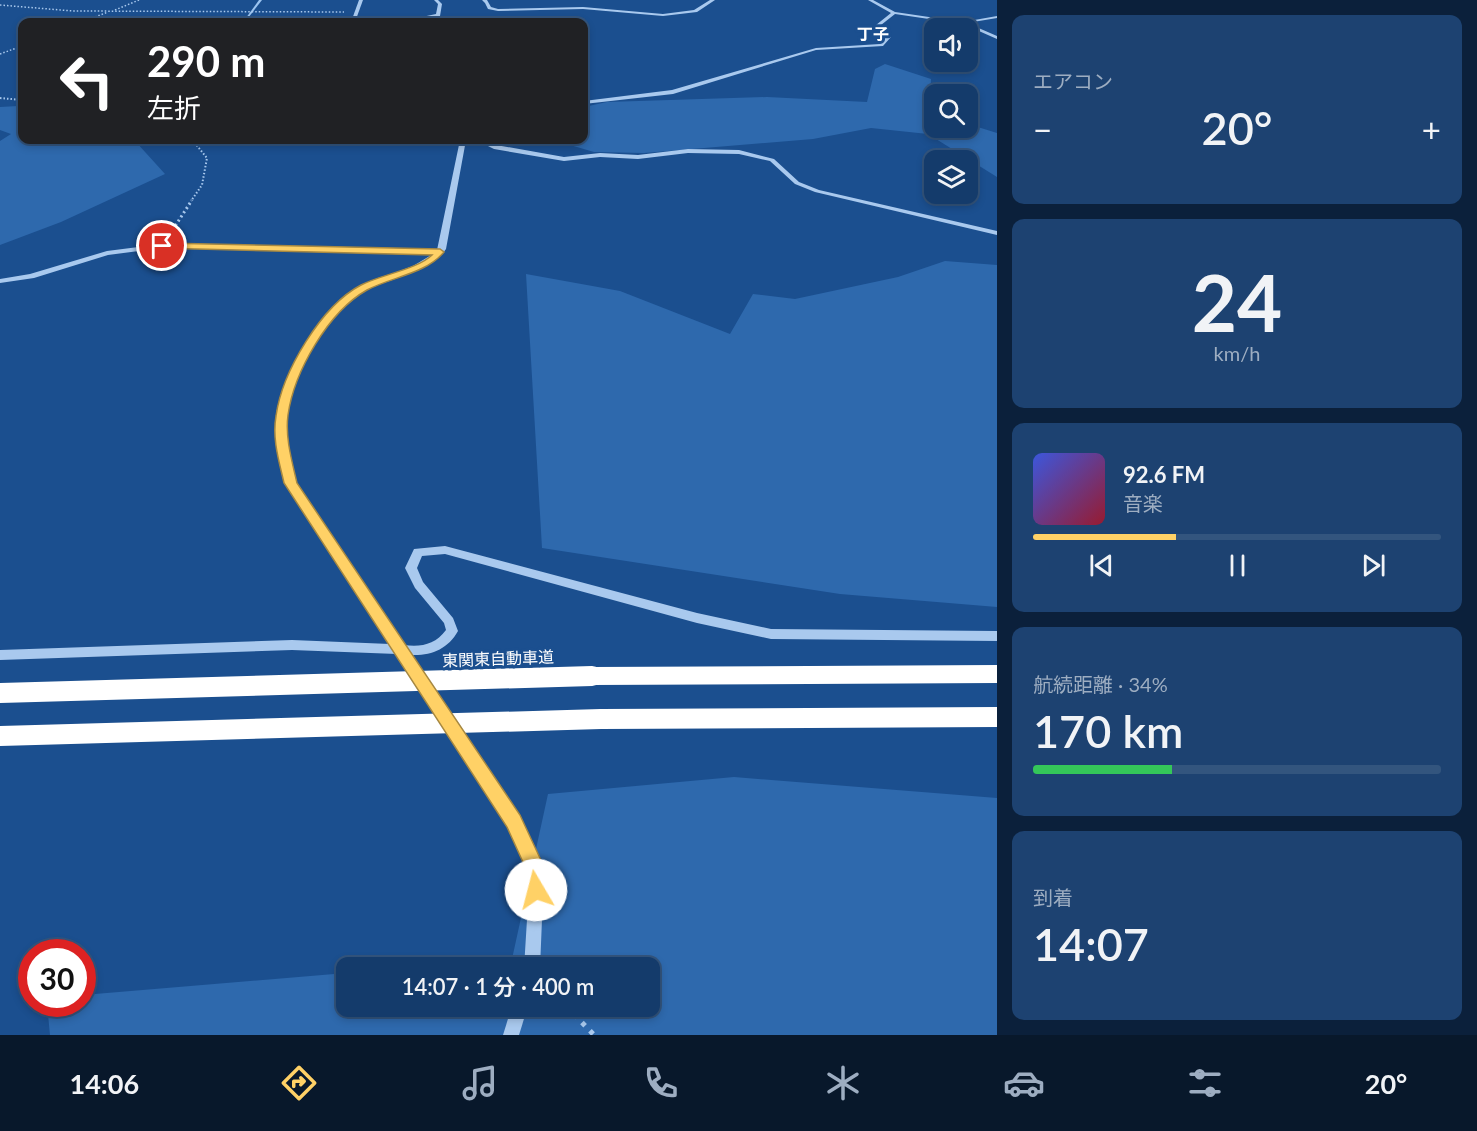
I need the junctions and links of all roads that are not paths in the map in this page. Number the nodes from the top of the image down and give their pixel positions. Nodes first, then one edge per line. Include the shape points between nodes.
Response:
1 (361, 0) edge
2 (436, 0) edge
3 (484, 0) edge
4 (713, 0) edge
5 (870, 0) edge
6 (894, 13) junction
7 (997, 17) edge
8 (354, 18) edge
9 (424, 18) edge
10 (933, 18) edge
11 (978, 20) edge
12 (978, 29) edge
13 (997, 38) edge
14 (588, 103) edge
15 (462, 144) edge
16 (488, 144) edge
17 (997, 233) edge
18 (440, 252) junction
19 (0, 281) edge
20 (997, 636) edge
21 (400, 649) junction
22 (0, 655) edge
23 (997, 674) edge
24 (0, 693) edge
25 (997, 717) edge
26 (0, 736) edge
27 (533, 957) edge
28 (517, 1017) edge
29 (511, 1035) edge

1 - 8 street
2 - 9 street via 440,4 438,15
3 - 4 street via 489,9 498,10 583,8 663,15 695,11
5 - 6 street
6 - 10 street
6 - 14 street via 878,25 889,37 881,45 816,49 673,92
7 - 11 street
12 - 13 street
15 - 18 street
16 - 17 street via 564,159 706,151 754,154 771,160 797,183 817,191
18 - 19 street via 162,246 108,253 32,276
18 - 21 street via 432,260 347,298 303,356 287,391 282,416 281,442 290,483
20 - 21 street via 771,634 445,550 418,552 411,568 418,585 449,621 452,631 435,648 416,652
21 - 22 street via 292,645
21 - 27 street via 514,821 537,871
23 - 24 highway, 東関東自動車道, bridge via 592,676
25 - 26 highway, bridge via 601,719
28 - 29 street

